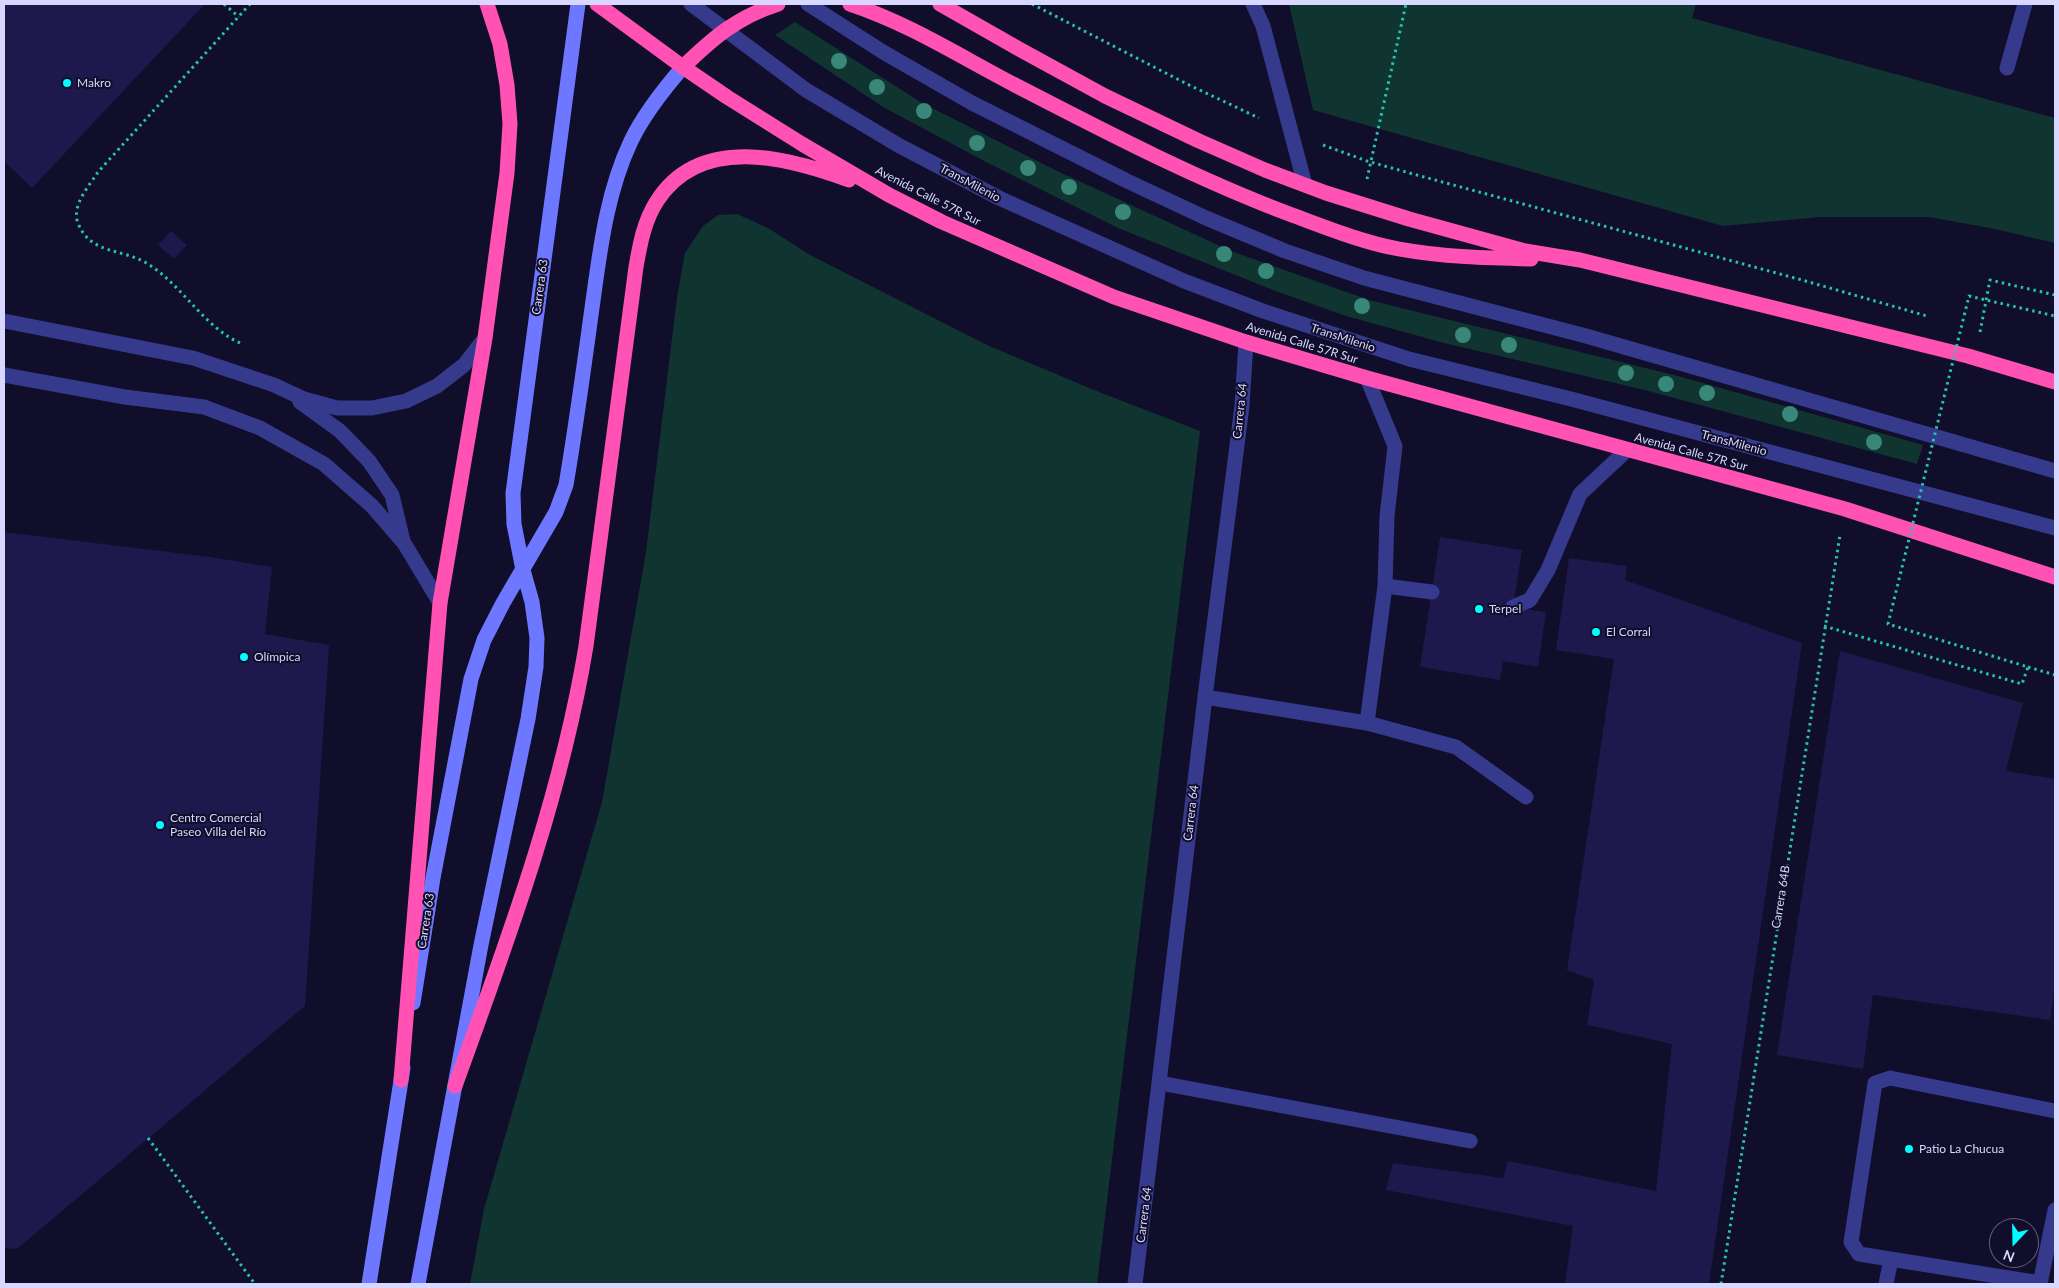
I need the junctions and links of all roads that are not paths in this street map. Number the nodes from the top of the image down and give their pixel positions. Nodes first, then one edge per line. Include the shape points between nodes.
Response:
1 (487, 4) edge
2 (578, 4) edge
3 (597, 4) edge
4 (691, 4) edge
5 (778, 4) edge
6 (808, 4) edge
7 (850, 4) edge
8 (940, 4) edge
9 (1253, 4) edge
10 (2025, 4) edge
11 (724, 30) junction
12 (683, 67) junction
13 (2007, 68) dead end
14 (1305, 185) junction
15 (889, 195) junction
16 (1580, 260) junction
17 (4, 321) edge
18 (485, 338) junction
19 (1246, 342) junction
20 (4, 375) edge
21 (1367, 378) junction
22 (2055, 382) edge
23 (274, 385) junction
24 (1627, 450) junction
25 (2055, 470) edge
26 (2055, 528) edge
27 (404, 543) junction
28 (523, 570) junction
29 (2055, 577) edge
30 (1385, 586) junction
31 (1432, 592) dead end
32 (440, 602) junction
33 (1513, 607) dead end
34 (1205, 698) junction
35 (1367, 723) junction
36 (1526, 797) dead end
37 (401, 1080) junction
38 (1160, 1083) junction
39 (455, 1086) junction
40 (2055, 1110) edge
41 (1470, 1141) dead end
42 (2055, 1210) edge
43 (1891, 1259) junction
44 (369, 1284) edge
45 (418, 1284) edge
46 (1136, 1284) edge
47 (1886, 1284) edge
48 (2040, 1284) edge

1 - 18 highway via 500,44 508,85 510,124 507,173
2 - 28 street, Carrera 63 via 513,493 514,524
3 - 12 highway, Avenida Calle 57R Sur
4 - 11 street, TransMilenio
5 - 11 highway via 751,14
6 - 25 street via 972,103 1126,181 1285,250 1364,278 1586,336
7 - 16 highway via 914,31 1147,152 1258,202 1339,232 1399,248 1472,258
8 - 14 highway via 1105,96 1199,141
9 - 14 street via 1263,26
10 - 13 street
11 - 12 highway
11 - 26 street, TransMilenio via 806,90 982,190 1184,281 1263,311 1409,359
12 - 15 highway, Avenida Calle 57R Sur via 802,144
12 - 28 street, Carrera 63 via 648,111 619,170 599,260 566,485 556,512
14 - 16 highway via 1525,251
15 - 19 highway, Avenida Calle 57R Sur via 958,230 1114,297
15 - 39 highway via 819,169 786,160 752,156 720,158 694,168 672,181 656,202 643,231 636,267 577,702 519,908
16 - 22 highway via 1974,358
17 - 23 street via 193,358
18 - 23 street via 464,365 437,386 406,401 372,408 337,408 304,399
18 - 32 highway
19 - 21 highway, Avenida Calle 57R Sur
19 - 34 street, Carrera 64 via 1242,406
20 - 27 street via 125,397 204,407 260,428 324,464 372,506
21 - 24 highway, Avenida Calle 57R Sur
21 - 30 street via 1395,446 1387,516
23 - 27 street via 340,432 369,461 392,495
24 - 29 highway, Avenida Calle 57R Sur via 1845,509
24 - 33 street via 1580,494 1548,570 1530,600
27 - 32 street
28 - 37 street, Carrera 63 via 484,640 471,678 433,878
28 - 39 street, Carrera 63 via 537,638 536,667
30 - 31 street
30 - 35 street
32 - 37 highway
34 - 35 street
34 - 38 street, Carrera 64
35 - 36 street via 1456,747
37 - 44 street, Carrera 63
38 - 41 street
38 - 46 street, Carrera 64
39 - 45 street, Carrera 63
40 - 43 street via 1890,1078 1875,1083 1851,1242 1859,1254
42 - 48 street
43 - 47 street
43 - 48 street

